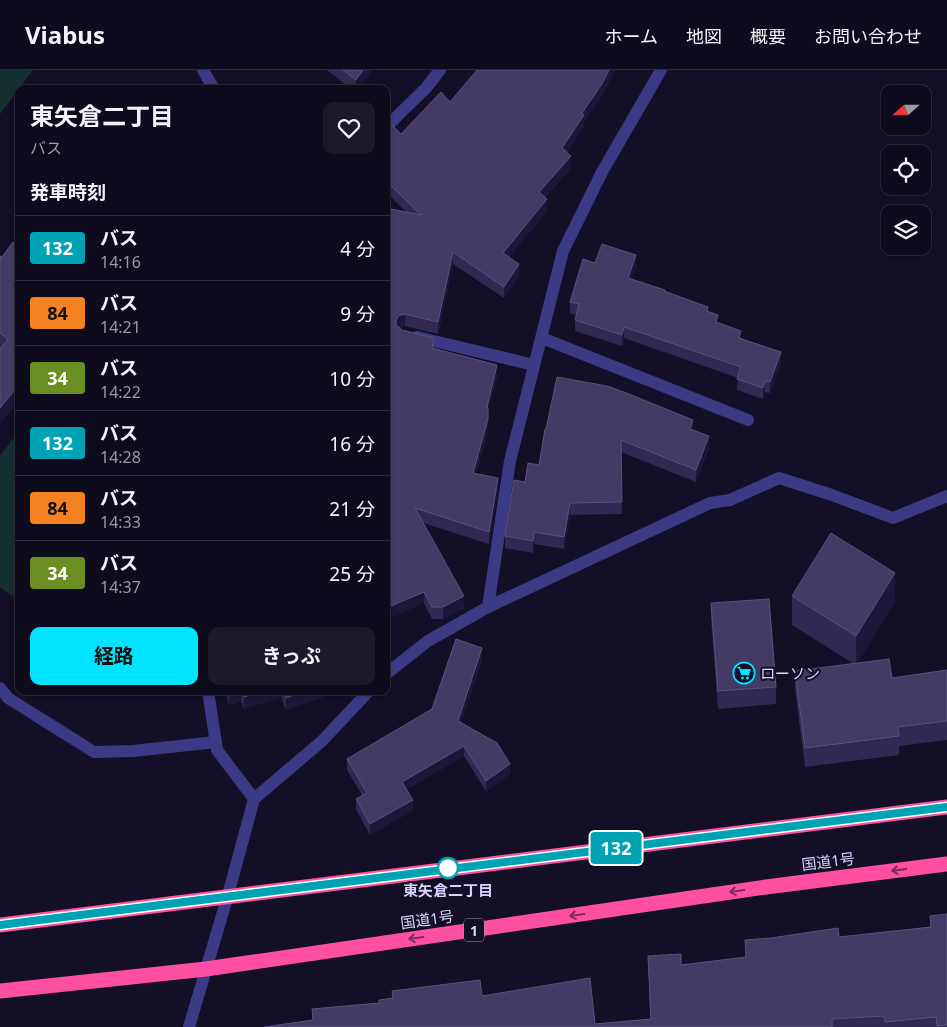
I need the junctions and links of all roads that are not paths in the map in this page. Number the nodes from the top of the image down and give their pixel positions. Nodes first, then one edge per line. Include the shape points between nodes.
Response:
1 (203, 70) edge
2 (440, 70) edge
3 (661, 70) edge
4 (212, 85) edge
5 (390, 123) edge
6 (404, 334) edge
7 (542, 338) junction
8 (534, 365) junction
9 (748, 420) dead end
10 (947, 496) edge
11 (488, 607) junction
12 (390, 671) edge
13 (0, 688) edge
14 (209, 695) edge
15 (365, 695) edge
16 (216, 742) junction
17 (254, 799) junction
18 (947, 807) edge
19 (947, 864) edge
20 (228, 895) junction
21 (0, 925) edge
22 (206, 969) junction
23 (0, 991) edge
24 (189, 1027) edge

1 - 4 street
2 - 5 street
3 - 7 street via 602,172 563,251
6 - 8 street
7 - 8 street
7 - 9 street
8 - 11 street via 510,461
10 - 11 street via 893,518 779,478 730,500 710,503
11 - 12 street via 428,641
13 - 16 street via 8,698 94,752
14 - 16 street
15 - 17 street via 322,741
16 - 17 street via 217,750
17 - 20 street
18 - 20 highway
19 -> 22 highway, 国道1号 / 1 via 756,888
20 - 21 highway
20 - 22 street
22 - 23 highway, 国道1号 / 1
22 - 24 street

